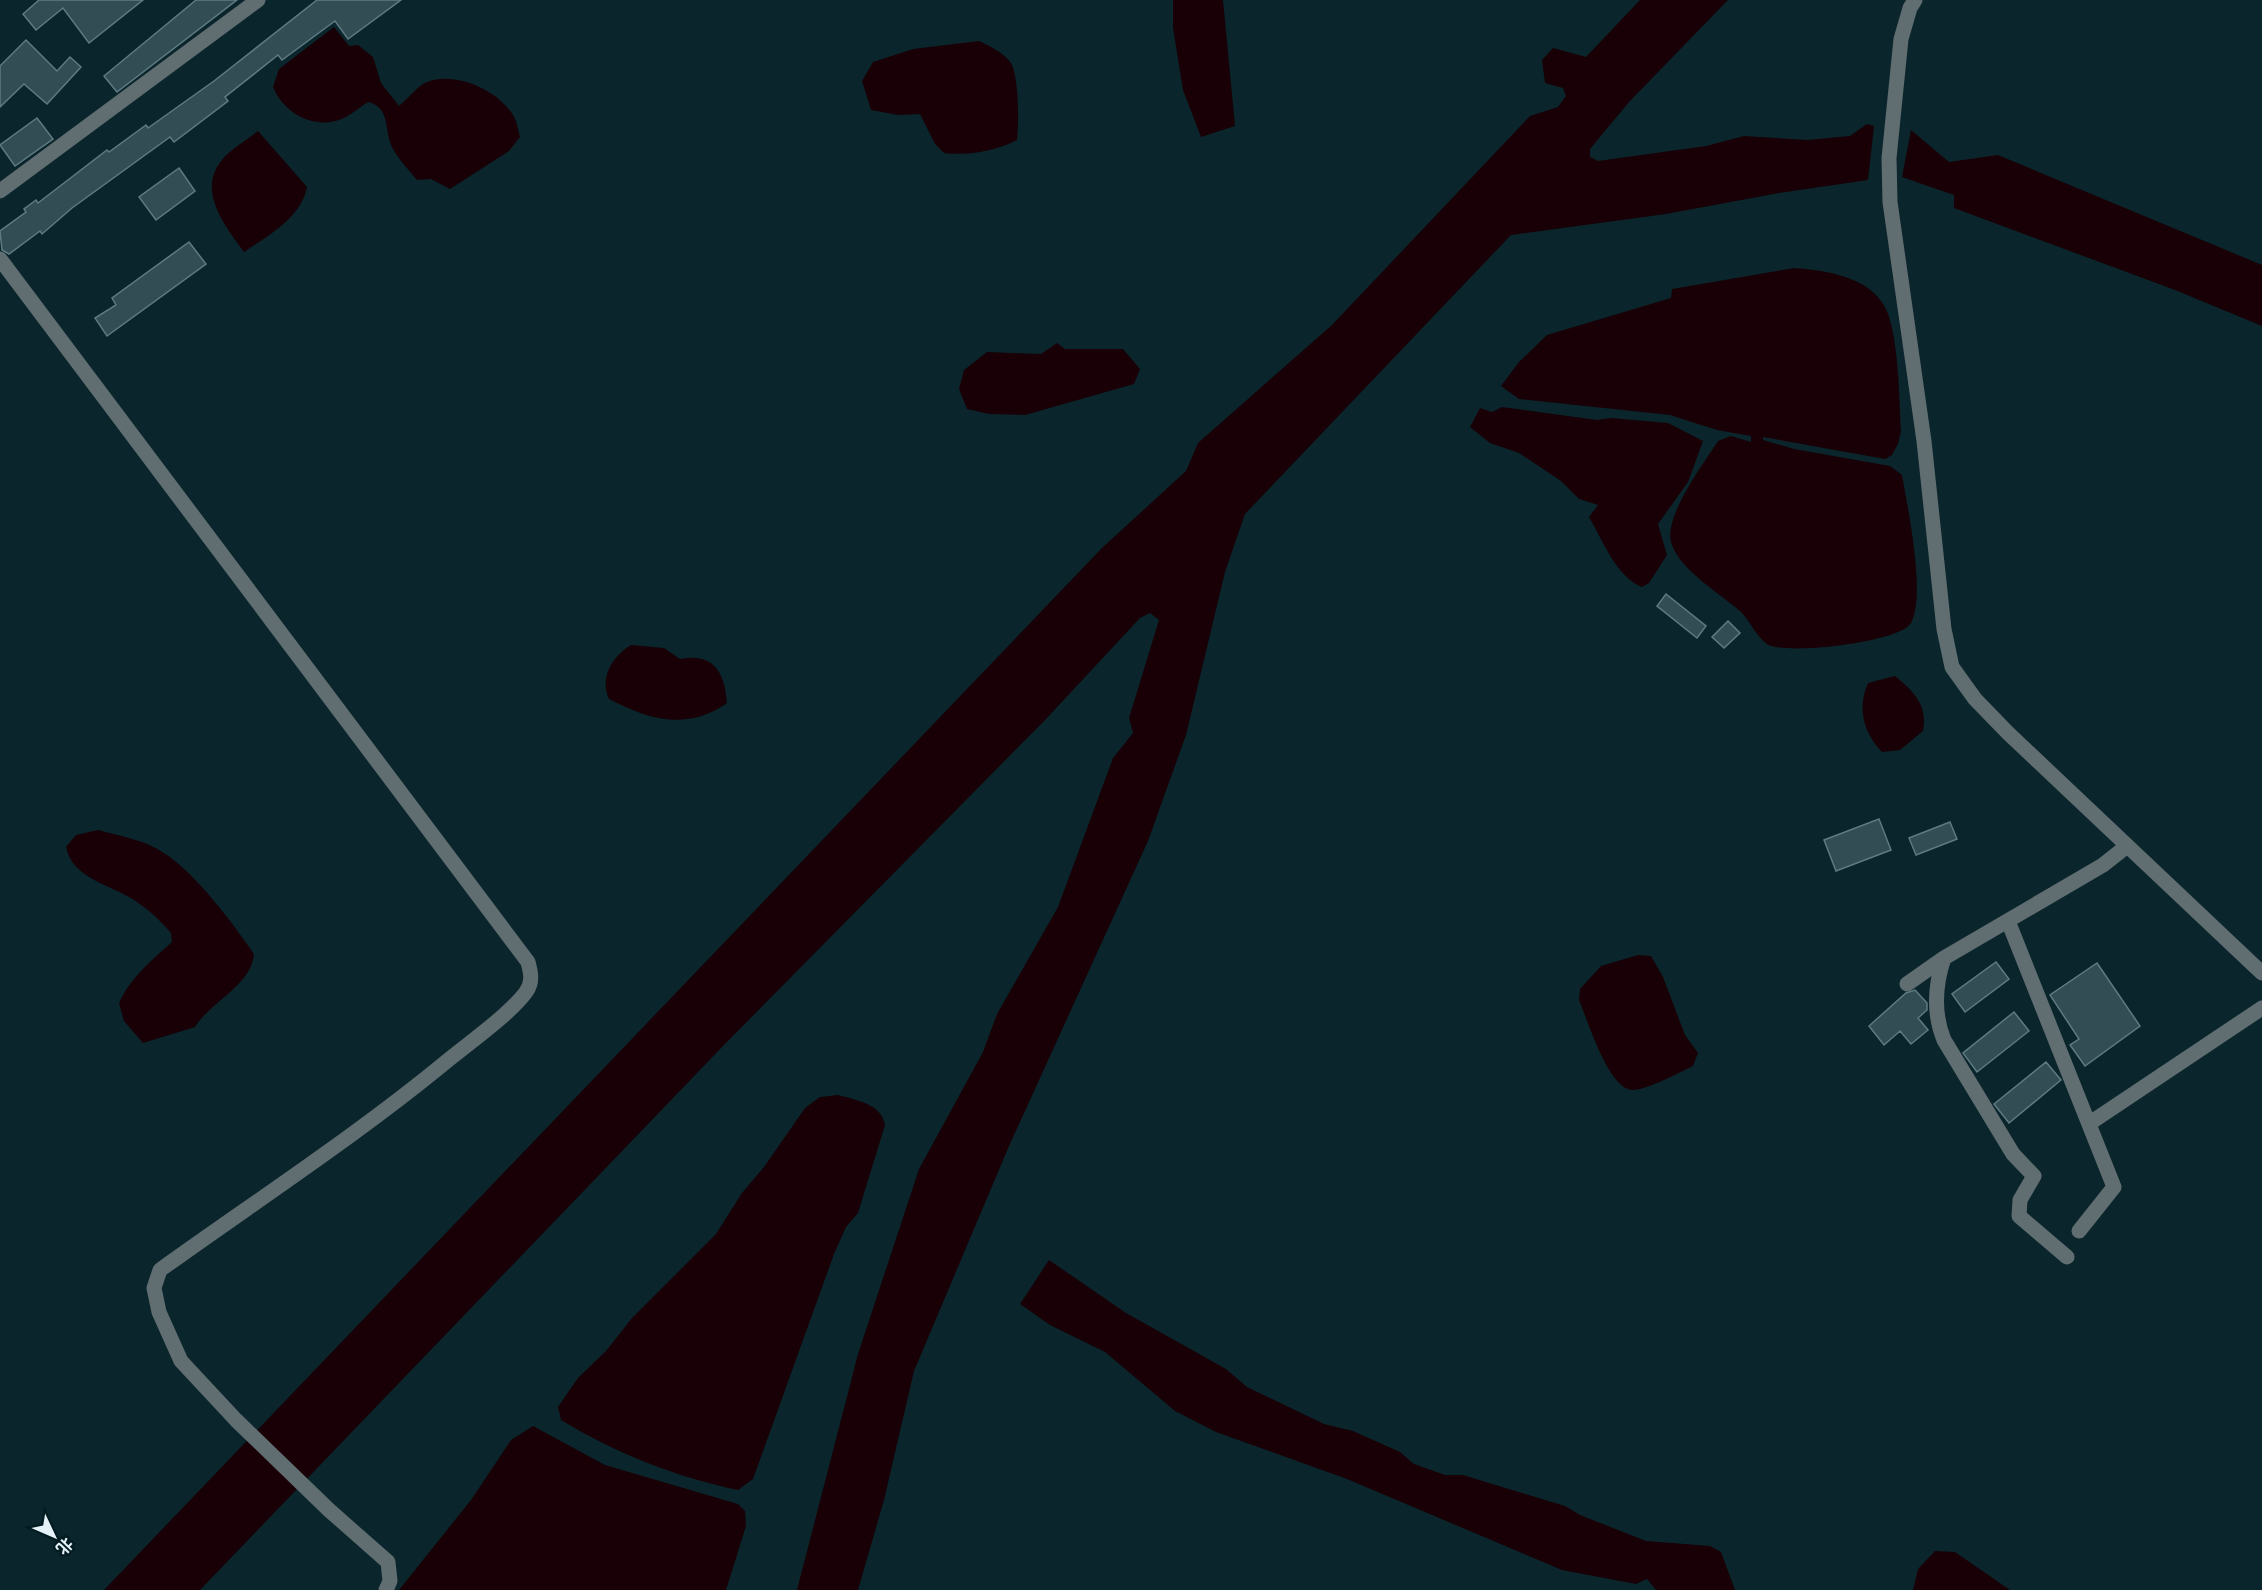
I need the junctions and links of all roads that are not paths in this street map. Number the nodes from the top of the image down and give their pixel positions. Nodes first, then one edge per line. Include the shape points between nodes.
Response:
1 (258, 0) edge
2 (1915, 0) edge
3 (2, 184) edge
4 (0, 259) edge
5 (2127, 846) junction
6 (2008, 921) junction
7 (1944, 958) junction
8 (2262, 973) edge
9 (1907, 984) dead end
10 (2262, 1008) edge
11 (2090, 1123) junction
12 (2079, 1231) dead end
13 (2067, 1257) dead end
14 (386, 1590) edge

1 - 3 street
2 - 5 street via 1901,39 1889,158 1890,201 1952,667 2000,725
4 - 14 street via 528,962 532,975 527,991 517,1002 400,1100 160,1270 154,1288 159,1312 182,1361 236,1420 388,1562 390,1581
5 - 6 street via 2103,865
5 - 8 street
6 - 7 street
6 - 11 street
7 - 9 street
7 - 13 street via 1937,978 1936,1021 2013,1154 2034,1176 2020,1200 2019,1216
10 - 11 street
11 - 12 street via 2114,1187

